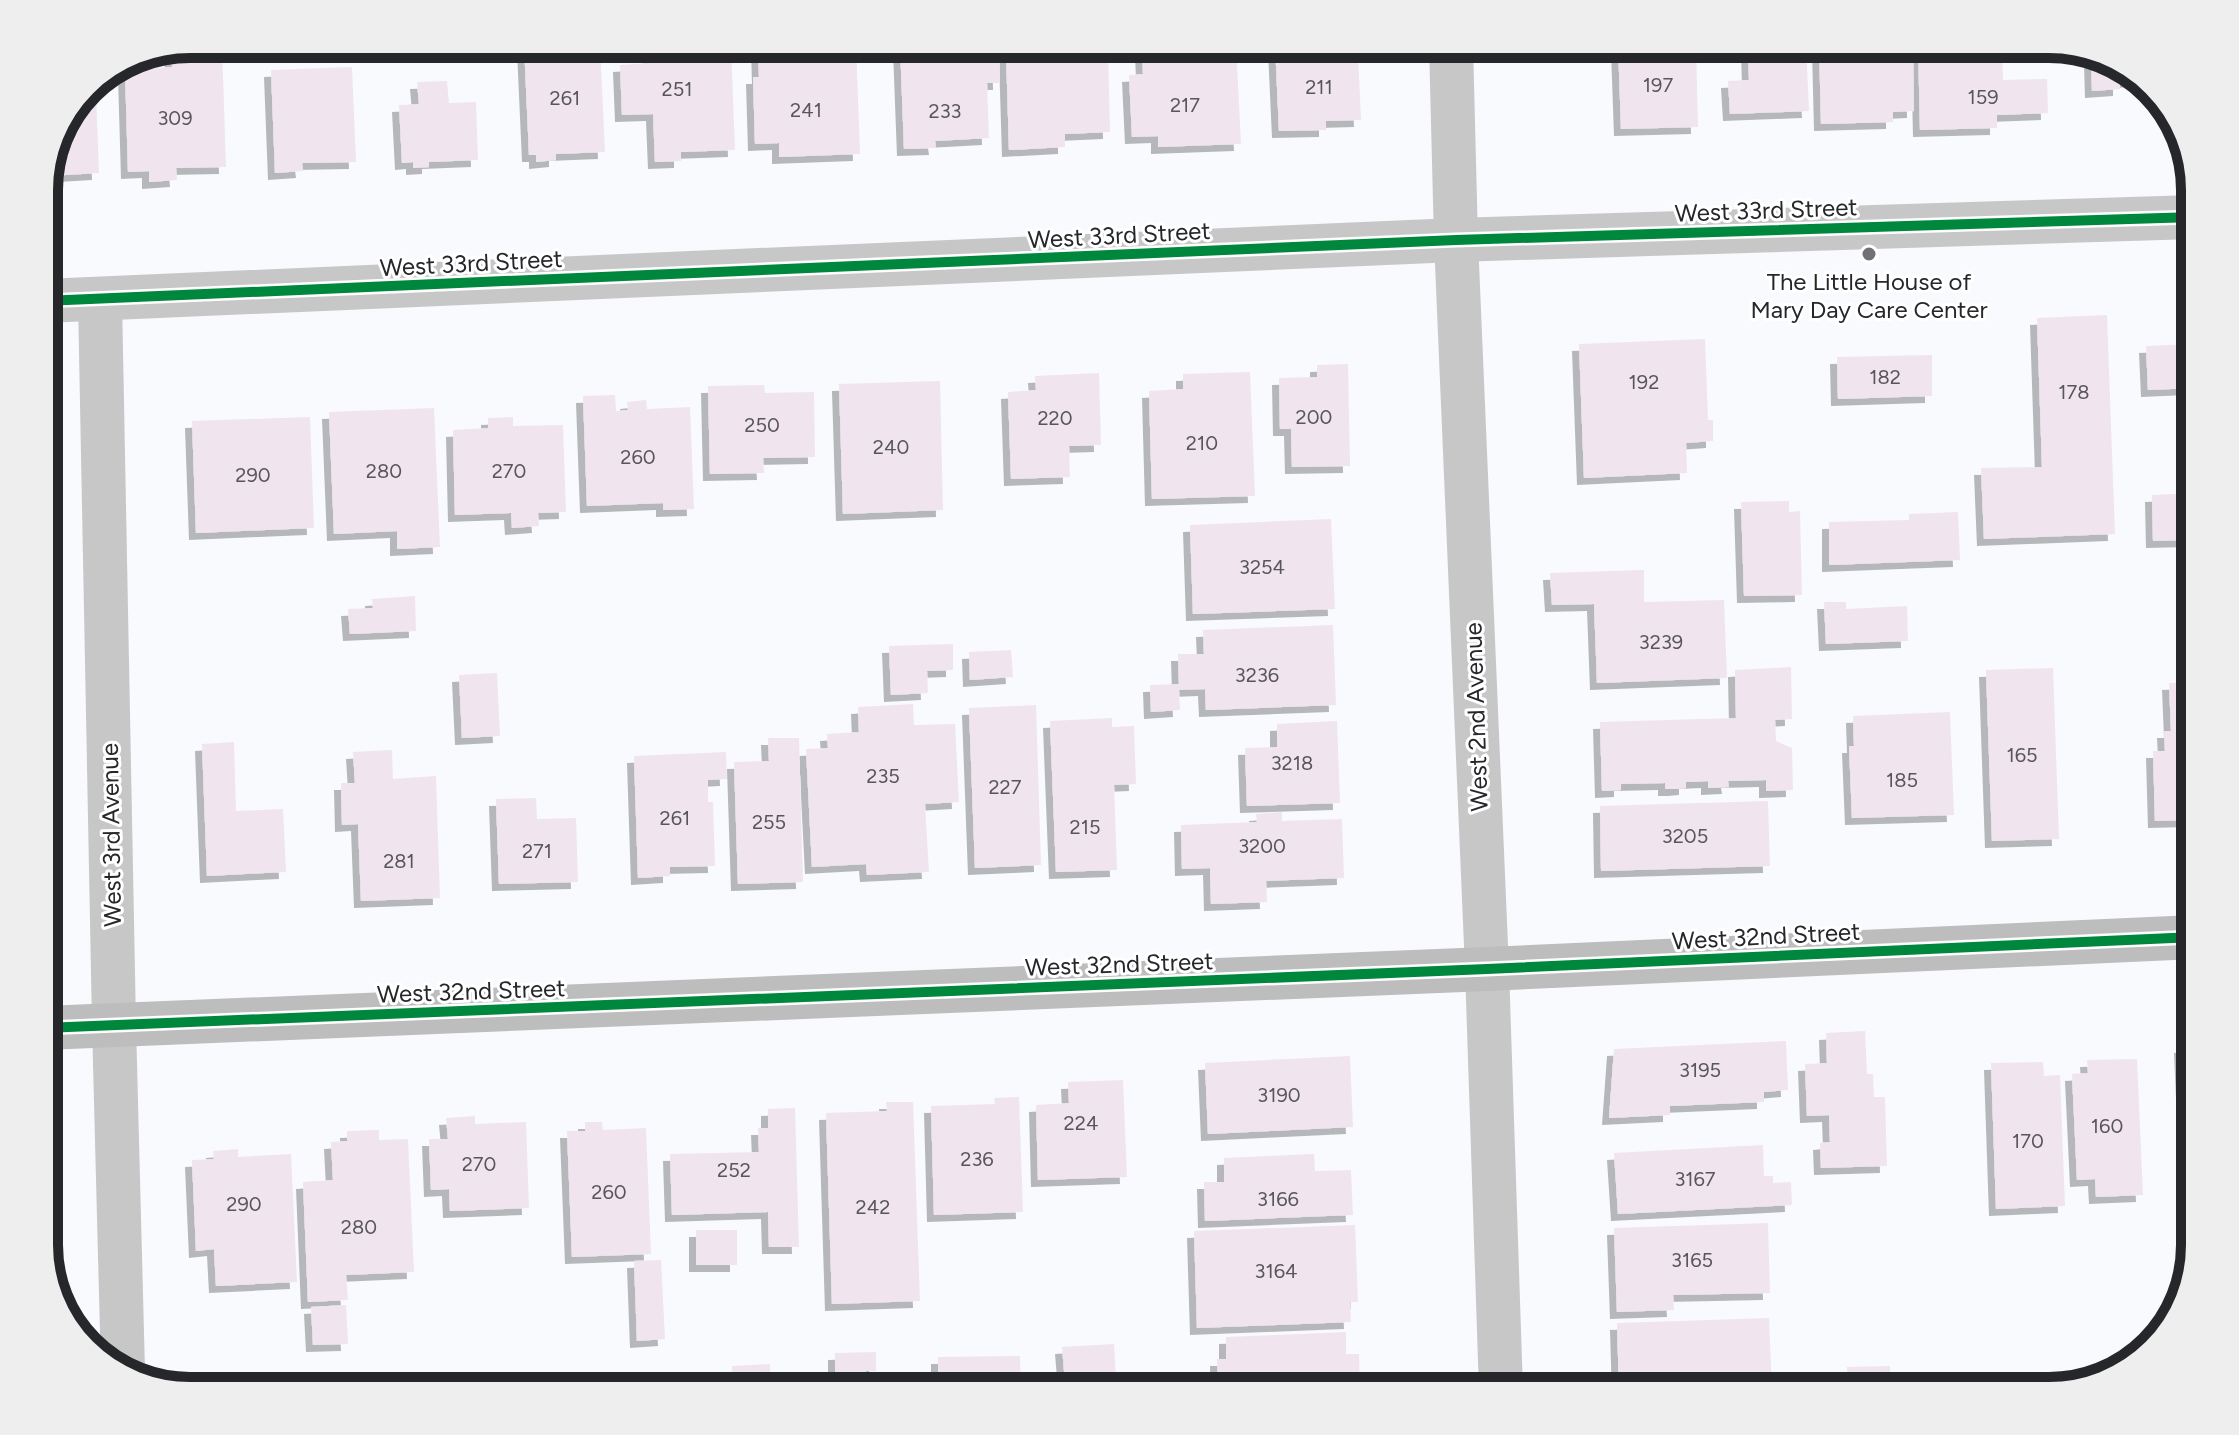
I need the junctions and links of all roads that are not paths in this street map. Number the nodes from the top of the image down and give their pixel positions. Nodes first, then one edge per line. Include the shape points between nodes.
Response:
1 (1451, 58) edge
2 (2181, 217) edge
3 (1456, 240) junction
4 (100, 299) junction
5 (58, 300) edge
6 (2181, 938) edge
7 (1487, 969) junction
8 (114, 1025) junction
9 (58, 1027) edge
10 (123, 1358) edge
11 (1501, 1377) edge

1 - 3 street, West 2nd Avenue
2 - 3 street, West 33rd Street
3 - 4 street, West 33rd Street
3 - 7 street, West 2nd Avenue
4 - 5 street, West 33rd Street
4 - 8 street, West 3rd Avenue
6 - 7 street, West 32nd Street
7 - 8 street, West 32nd Street
7 - 11 street, West 2nd Avenue
8 - 9 street, West 32nd Street
8 - 10 street, West 3rd Avenue

